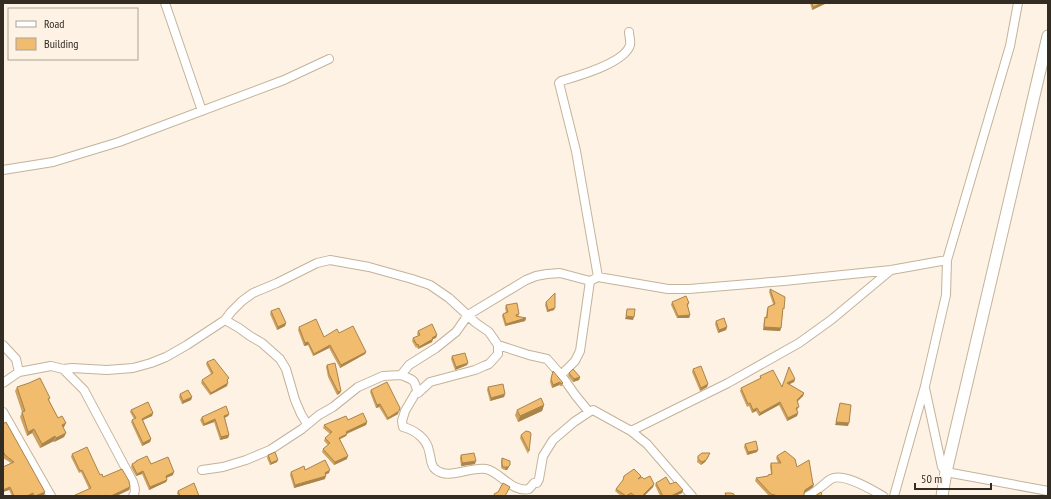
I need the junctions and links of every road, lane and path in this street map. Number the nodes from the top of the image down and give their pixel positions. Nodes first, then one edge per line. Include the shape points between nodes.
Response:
1 (166, 3) edge
2 (1018, 3) edge
3 (629, 32) dead end
4 (1048, 36) edge
5 (329, 59) dead end
6 (202, 111) junction
7 (3, 170) edge
8 (947, 260) junction
9 (890, 270) junction
10 (598, 277) junction
11 (590, 281) junction
12 (468, 316) junction
13 (225, 320) junction
14 (3, 345) edge
15 (498, 345) junction
16 (63, 369) junction
17 (19, 372) junction
18 (561, 374) junction
19 (401, 375) junction
20 (3, 383) edge
21 (925, 386) junction
22 (418, 393) junction
23 (3, 412) edge
24 (589, 412) junction
25 (307, 424) junction
26 (631, 431) junction
27 (202, 470) dead end
28 (946, 472) junction
29 (1048, 491) edge
30 (51, 496) edge
31 (133, 496) edge
32 (692, 496) edge
33 (808, 496) edge
34 (883, 496) edge
35 (894, 496) edge
36 (942, 496) edge

1 - 6 street
2 - 8 street via 1010,46
3 - 10 street via 630,46 620,58 559,83 576,151
4 - 28 street
5 - 6 street via 284,80
6 - 7 street via 119,142 53,162
8 - 9 street
8 - 21 street via 946,295
9 - 10 street via 689,289 668,289
9 - 26 street via 831,320 799,343 728,383
10 - 11 street
11 - 12 street via 560,273 536,276
11 - 18 street via 580,351 575,361
12 - 13 street via 449,298 430,286 368,267 330,260 317,262 253,293
12 - 15 street via 489,332
12 - 19 street via 456,332 409,365
13 - 16 street via 180,349 151,363 133,368 107,370
13 - 25 street via 262,343 280,359
14 - 17 street via 16,359
15 - 18 street via 547,359
15 - 22 street via 498,354 489,364 430,382
16 - 17 street via 51,366
16 - 31 street via 84,390 133,482
17 - 20 street
18 - 24 street
19 - 22 street via 414,382
19 - 25 street via 384,376 366,383
21 - 28 street via 942,467
21 - 35 street
22 - 24 street via 414,394 402,423 403,427 412,430 424,440 435,469 442,473 454,474 486,469 525,490 529,490 537,483 543,456 552,440
23 - 30 street
24 - 26 street via 593,410
25 - 27 street via 270,450 223,467
26 - 32 street via 647,444
28 - 29 street
28 - 36 street
33 - 34 street via 831,479 841,477

